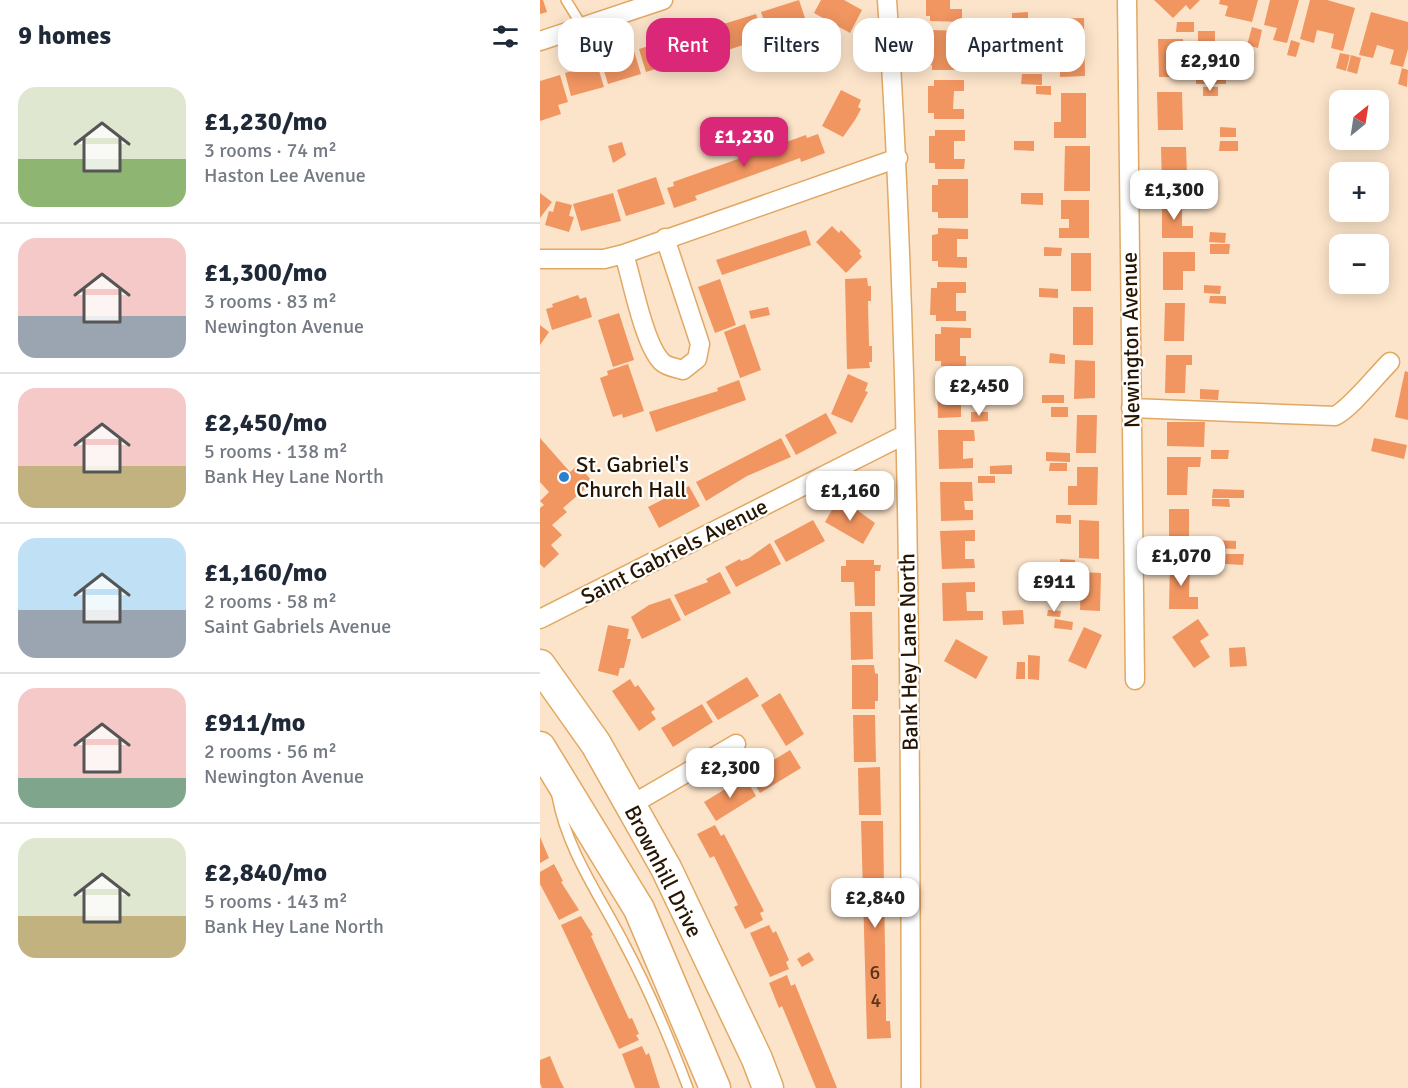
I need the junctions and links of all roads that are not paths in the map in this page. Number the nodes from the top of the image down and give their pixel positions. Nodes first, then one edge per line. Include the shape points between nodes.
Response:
1 (566, 0) edge
2 (663, 0) edge
3 (887, 0) edge
4 (1127, 0) edge
5 (577, 18) edge
6 (607, 18) edge
7 (558, 35) edge
8 (540, 41) edge
9 (898, 158) junction
10 (665, 238) junction
11 (624, 254) junction
12 (540, 259) edge
13 (1390, 362) dead end
14 (1131, 408) junction
15 (904, 435) junction
16 (540, 619) edge
17 (540, 665) edge
18 (1135, 680) dead end
19 (736, 744) dead end
20 (540, 747) edge
21 (557, 772) junction
22 (631, 805) junction
23 (688, 1088) edge
24 (715, 1088) edge
25 (768, 1088) edge
26 (912, 1088) edge

1 - 5 lane
2 - 6 street
3 - 9 street, Bank Hey Lane North
4 - 14 street, Newington Avenue
7 - 8 street
9 - 10 street
9 - 15 street, Bank Hey Lane North
10 - 11 street
10 - 11 street via 700,344 697,359 683,370 663,364 656,355
11 - 12 street via 604,259
13 - 14 street via 1346,410 1335,416
14 - 18 street, Newington Avenue
15 - 16 street, Saint Gabriels Avenue
15 - 26 street, Bank Hey Lane North
17 - 22 highway, Brownhill Drive via 596,744
19 - 22 street
20 - 21 highway, Brownhill Drive
21 - 23 lane via 561,820 626,946
21 - 24 highway, Brownhill Drive via 639,909
22 - 25 highway, Brownhill Drive via 666,868

